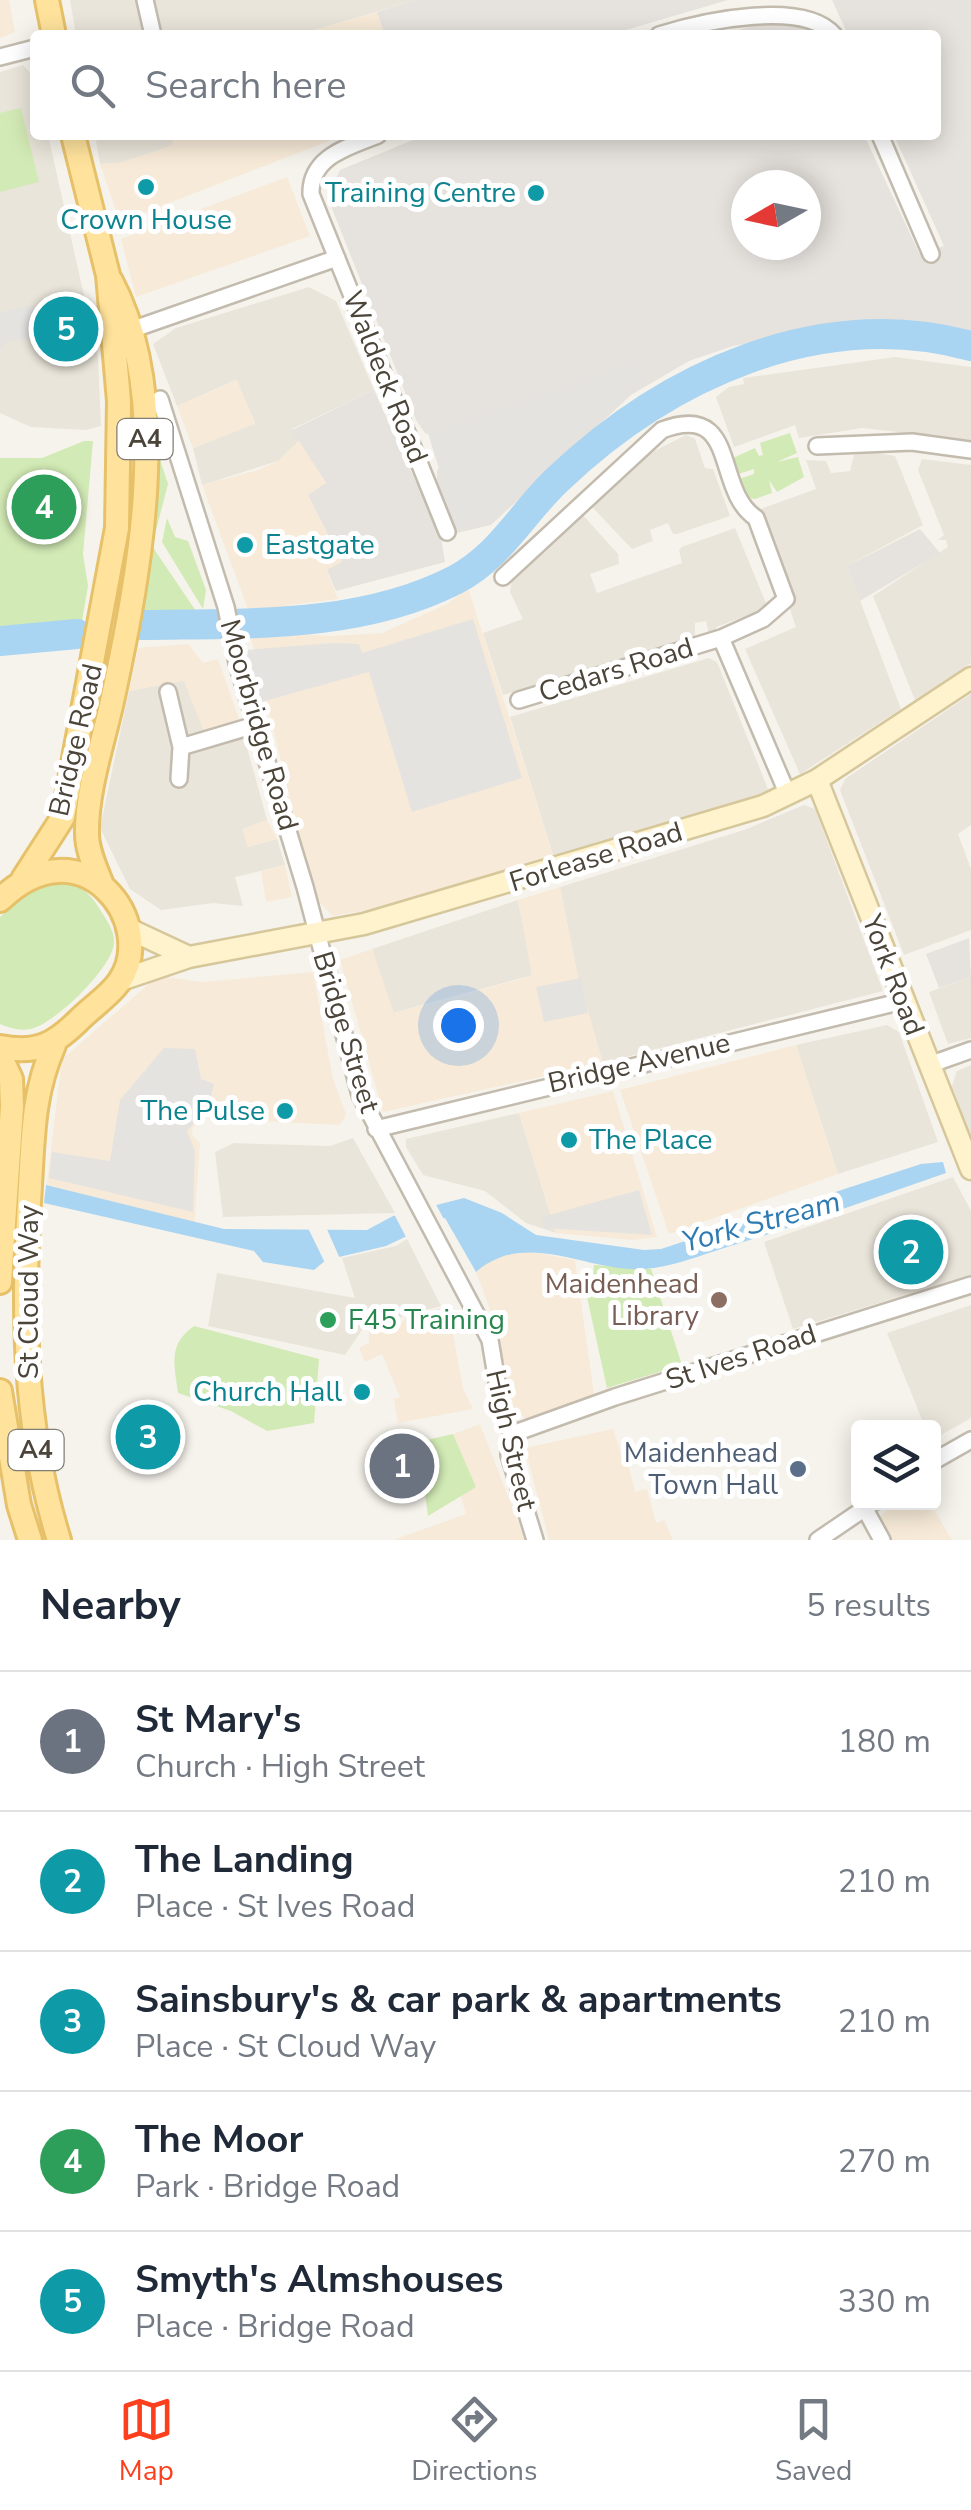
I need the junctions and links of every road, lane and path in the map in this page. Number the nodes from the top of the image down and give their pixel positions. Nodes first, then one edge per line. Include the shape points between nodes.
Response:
1 (48, 0) edge
2 (145, 0) edge
3 (53, 30) edge
4 (151, 30) edge
5 (677, 30) edge
6 (831, 30) edge
7 (30, 49) edge
8 (0, 58) edge
9 (74, 140) edge
10 (366, 140) edge
11 (882, 140) edge
12 (931, 254) dead end
13 (337, 258) junction
14 (108, 274) junction
15 (131, 330) junction
16 (160, 399) dead end
17 (120, 443) junction
18 (817, 446) dead end
19 (971, 450) edge
20 (447, 532) dead end
21 (503, 577) dead end
22 (721, 638) junction
23 (971, 678) edge
24 (168, 692) dead end
25 (519, 700) dead end
26 (255, 725) junction
27 (181, 747) junction
28 (180, 779) dead end
29 (816, 780) junction
30 (788, 795) junction
31 (22, 879) junction
32 (102, 885) junction
33 (0, 900) edge
34 (128, 929) junction
35 (317, 935) junction
36 (189, 957) junction
37 (121, 980) junction
38 (903, 1001) junction
39 (54, 1045) junction
40 (0, 1047) edge
41 (971, 1050) edge
42 (0, 1055) edge
43 (929, 1065) junction
44 (376, 1129) junction
45 (971, 1169) edge
46 (18, 1190) junction
47 (0, 1282) edge
48 (971, 1285) edge
49 (0, 1391) edge
50 (512, 1434) junction
51 (971, 1440) edge
52 (941, 1457) edge
53 (863, 1510) edge
54 (871, 1510) edge
55 (30, 1540) edge
56 (60, 1540) edge
57 (535, 1540) edge
58 (818, 1540) edge
59 (882, 1540) edge

1 - 3 main road
2 - 4 street
5 - 6 street via 778,2 806,8
7 - 8 street
9 - 14 main road, A4
10 - 13 street via 335,153 314,172 311,194
11 - 12 street
13 - 15 street, Waldeck Road
13 - 20 street, Waldeck Road
14 - 15 main road, A4
14 - 17 main road, A4
15 - 17 main road via 122,340 130,415
15 - 32 main road, Bridge Road / A4 via 145,432 144,503 87,835
16 - 26 street, Moorbridge Road via 188,520 226,607
17 - 31 main road, Bridge Road / A4 via 105,610 63,817
18 - 19 street via 912,442
21 - 22 street via 662,430 686,421 701,424 715,437 745,511 756,518 786,600 764,619
22 - 25 street, Cedars Road
22 - 30 street, Cedars Road
23 - 29 street, Forlease Road
24 - 27 street
26 - 27 street
26 - 35 street, Moorbridge Road
27 - 28 street
29 - 30 street, Forlease Road
29 - 38 street, York Road
30 - 35 street, Forlease Road via 446,902
31 - 32 main road via 57,867
31 - 33 main road, A4
32 - 34 main road, A4
34 - 36 street
34 - 37 main road
35 - 36 street, Forlease Road
35 - 44 street, Bridge Street via 360,1095
36 - 37 street, Forlease Road
37 - 39 main road, A4
38 - 43 street, York Road
38 - 44 street, Bridge Avenue
39 - 40 main road via 25,1052
39 - 46 main road, St Cloud Way / A4 via 37,1085
41 - 43 street
42 - 46 main road, St Cloud Way / A4 via 11,1079
43 - 45 street, York Road
44 - 50 street, High Street via 490,1340
46 - 47 main road, St Cloud Way / A4
46 - 56 main road, St Cloud Way / A4 via 30,1406 40,1477
48 - 50 street, St Ives Road
49 - 55 main road, St Cloud Way / A4
50 - 57 street, High Street via 508,1454
51 - 52 street
53 - 58 street
54 - 59 street

